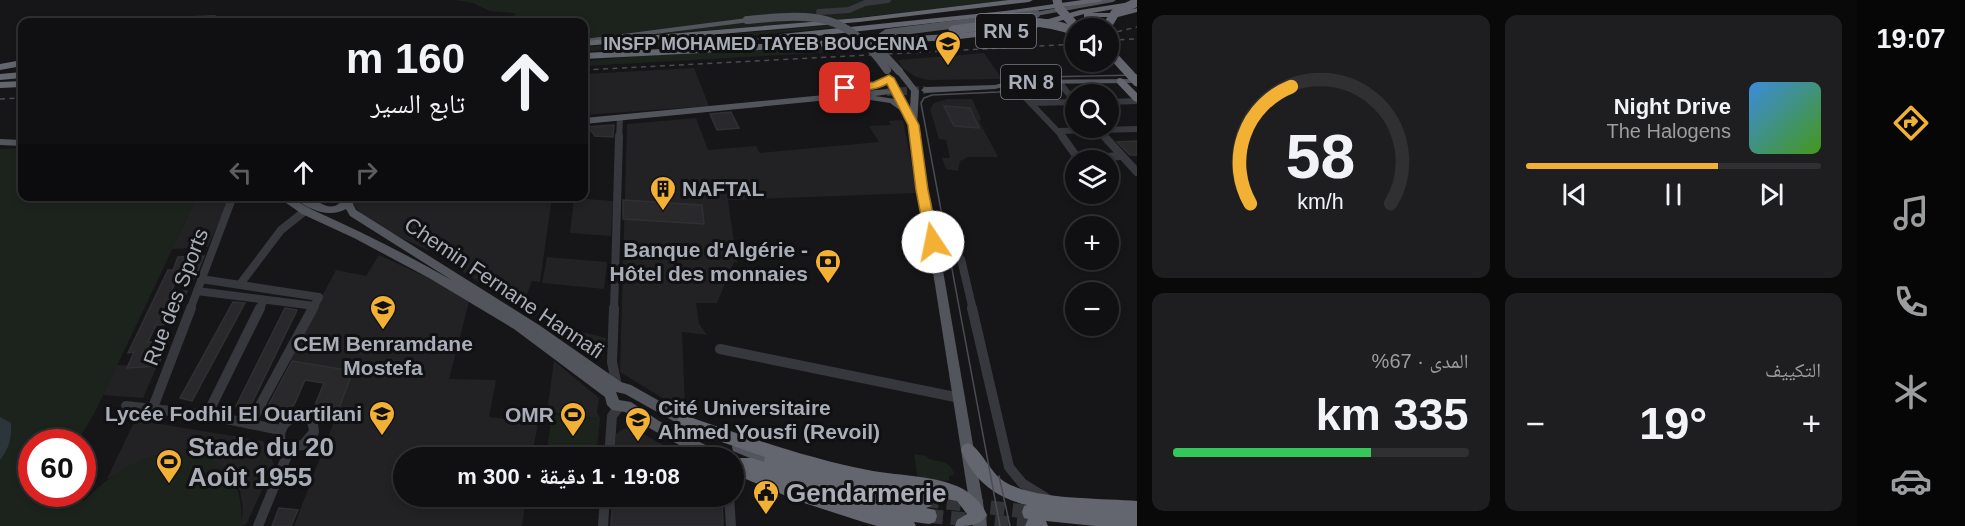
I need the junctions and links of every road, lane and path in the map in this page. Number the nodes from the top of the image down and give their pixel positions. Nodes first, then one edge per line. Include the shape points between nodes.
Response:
1 (888, 0) edge
2 (1029, 0) edge
3 (1057, 0) edge
4 (1099, 0) edge
5 (1115, 2) edge
6 (1137, 2) edge
7 (1137, 10) edge
8 (819, 12) dead end
9 (1036, 14) joint
10 (1070, 15) junction
11 (1067, 18) edge
12 (1112, 18) edge
13 (1065, 27) edge
14 (871, 40) junction
15 (588, 41) edge
16 (588, 42) edge
17 (604, 54) junction
18 (588, 56) edge
19 (1119, 62) edge
20 (18, 64) edge
21 (0, 67) edge
22 (899, 71) junction
23 (1118, 72) edge
24 (888, 74) junction
25 (18, 75) edge
26 (0, 77) edge
27 (1120, 81) junction
28 (1015, 82) junction
29 (1059, 82) junction
30 (1137, 82) edge
31 (18, 84) edge
32 (0, 85) edge
33 (18, 90) edge
34 (925, 90) tunnel mouth
35 (1065, 90) edge
36 (1137, 91) edge
37 (0, 92) edge
38 (887, 92) tunnel mouth
39 (1021, 93) dead end
40 (1137, 100) edge
41 (1119, 101) edge
42 (1065, 102) edge
43 (786, 103) junction
44 (1031, 103) junction
45 (907, 111) junction
46 (620, 118) junction
47 (588, 121) edge
48 (913, 125) junction
49 (1119, 129) edge
50 (1137, 129) edge
51 (1058, 131) junction
52 (1065, 131) edge
53 (1106, 138) edge
54 (0, 141) edge
55 (18, 142) edge
56 (1071, 150) edge
57 (1121, 156) joint
58 (1137, 172) edge
59 (231, 201) edge
60 (290, 201) edge
61 (308, 201) edge
62 (348, 201) edge
63 (350, 201) edge
64 (305, 211) junction
65 (927, 216) junction
66 (201, 279) junction
67 (241, 283) junction
68 (197, 291) junction
69 (264, 300) junction
70 (315, 306) junction
71 (720, 349) dead end
72 (615, 389) junction
73 (960, 398) junction
74 (626, 402) junction
75 (126, 406) dead end
76 (152, 410) junction
77 (207, 416) junction
78 (684, 422) junction
79 (250, 424) junction
80 (280, 430) junction
81 (610, 447) edge
82 (696, 447) edge
83 (290, 448) junction
84 (968, 450) junction
85 (771, 461) joint
86 (744, 465) edge
87 (744, 471) edge
88 (926, 500) tunnel mouth
89 (1049, 500) junction
90 (604, 507) edge
91 (730, 507) edge
92 (1137, 509) edge
93 (929, 516) tunnel mouth
94 (1031, 519) edge
95 (980, 521) edge
96 (1137, 522) edge
97 (258, 526) edge
98 (603, 526) edge
99 (731, 526) edge
100 (908, 526) edge
101 (963, 526) edge
102 (1040, 526) edge

1 - 8 street via 865,3 847,11
2 - 16 highway via 859,20
3 - 11 highway, bridge
4 - 17 highway via 876,28
5 - 6 highway, RN 5
5 - 9 highway
5 - 10 highway, RN 5
6 - 12 highway, bridge
7 - 10 highway via 1105,16
9 - 22 main road, bridge via 887,33 879,44
10 - 14 highway, RN 5 via 1039,25 977,34
13 - 14 highway, bridge via 1042,21
14 - 17 highway, RN 5
15 - 24 main road, bridge via 796,16 829,21 864,39
17 - 18 highway
19 - 30 highway, bridge
20 - 21 highway
22 - 28 main road via 928,84
22 - 48 main road via 915,91
23 - 36 highway
24 - 43 main road via 877,85 814,93
24 - 45 main road
25 - 26 highway
27 - 29 main road, RN 8
27 - 30 main road, RN 8
27 - 40 highway
28 - 29 main road, RN 8
28 - 34 main road, RN 8 via 995,87
29 - 35 street
31 - 32 highway
33 - 37 highway
38 - 43 main road
39 - 44 street
40 - 41 street
42 - 44 street
43 - 45 main road via 878,98
43 - 46 main road
44 - 51 street
45 - 48 main road
46 - 47 main road
46 - 72 street via 612,362
48 - 65 main road
49 - 50 street
51 - 52 street
51 - 56 street
53 - 57 street
54 - 55 main road
57 - 58 street
59 - 66 street, Rue des Sports
60 - 64 main road, Chemin Fernane Hannafi
61 - 62 main road via 335,211
63 - 72 main road, Chemin Fernane Hannafi via 353,213 535,328
64 - 67 street via 280,230
64 - 72 main road, Chemin Fernane Hannafi via 442,281
65 - 73 main road
65 - 89 street via 963,266 1009,467 1022,483
66 - 67 street
66 - 68 street, Rue des Sports
67 - 70 street via 318,295
68 - 69 street
68 - 76 street, Rue des Sports
69 - 70 street
69 - 77 street
70 - 79 street
71 - 73 street
72 - 74 main road via 627,389
72 - 74 main road via 611,401
73 - 84 main road
74 - 78 main road
74 - 81 street via 612,416
74 - 82 main road via 655,425
75 - 76 street
76 - 77 street
77 - 79 street
78 - 85 main road
78 - 95 highway via 795,460 868,478 951,491 962,496
79 - 80 street
80 - 83 street via 281,443
80 - 83 street via 286,421 298,415 307,415 313,421 311,437 303,445
83 - 97 street
84 - 89 highway via 979,468 1003,490
84 - 95 main road
85 - 88 highway via 862,488
86 - 93 highway via 834,494
87 - 100 highway via 784,489
89 - 92 highway
90 - 98 street
91 - 99 street
94 - 96 highway
94 - 102 highway
95 - 101 highway

